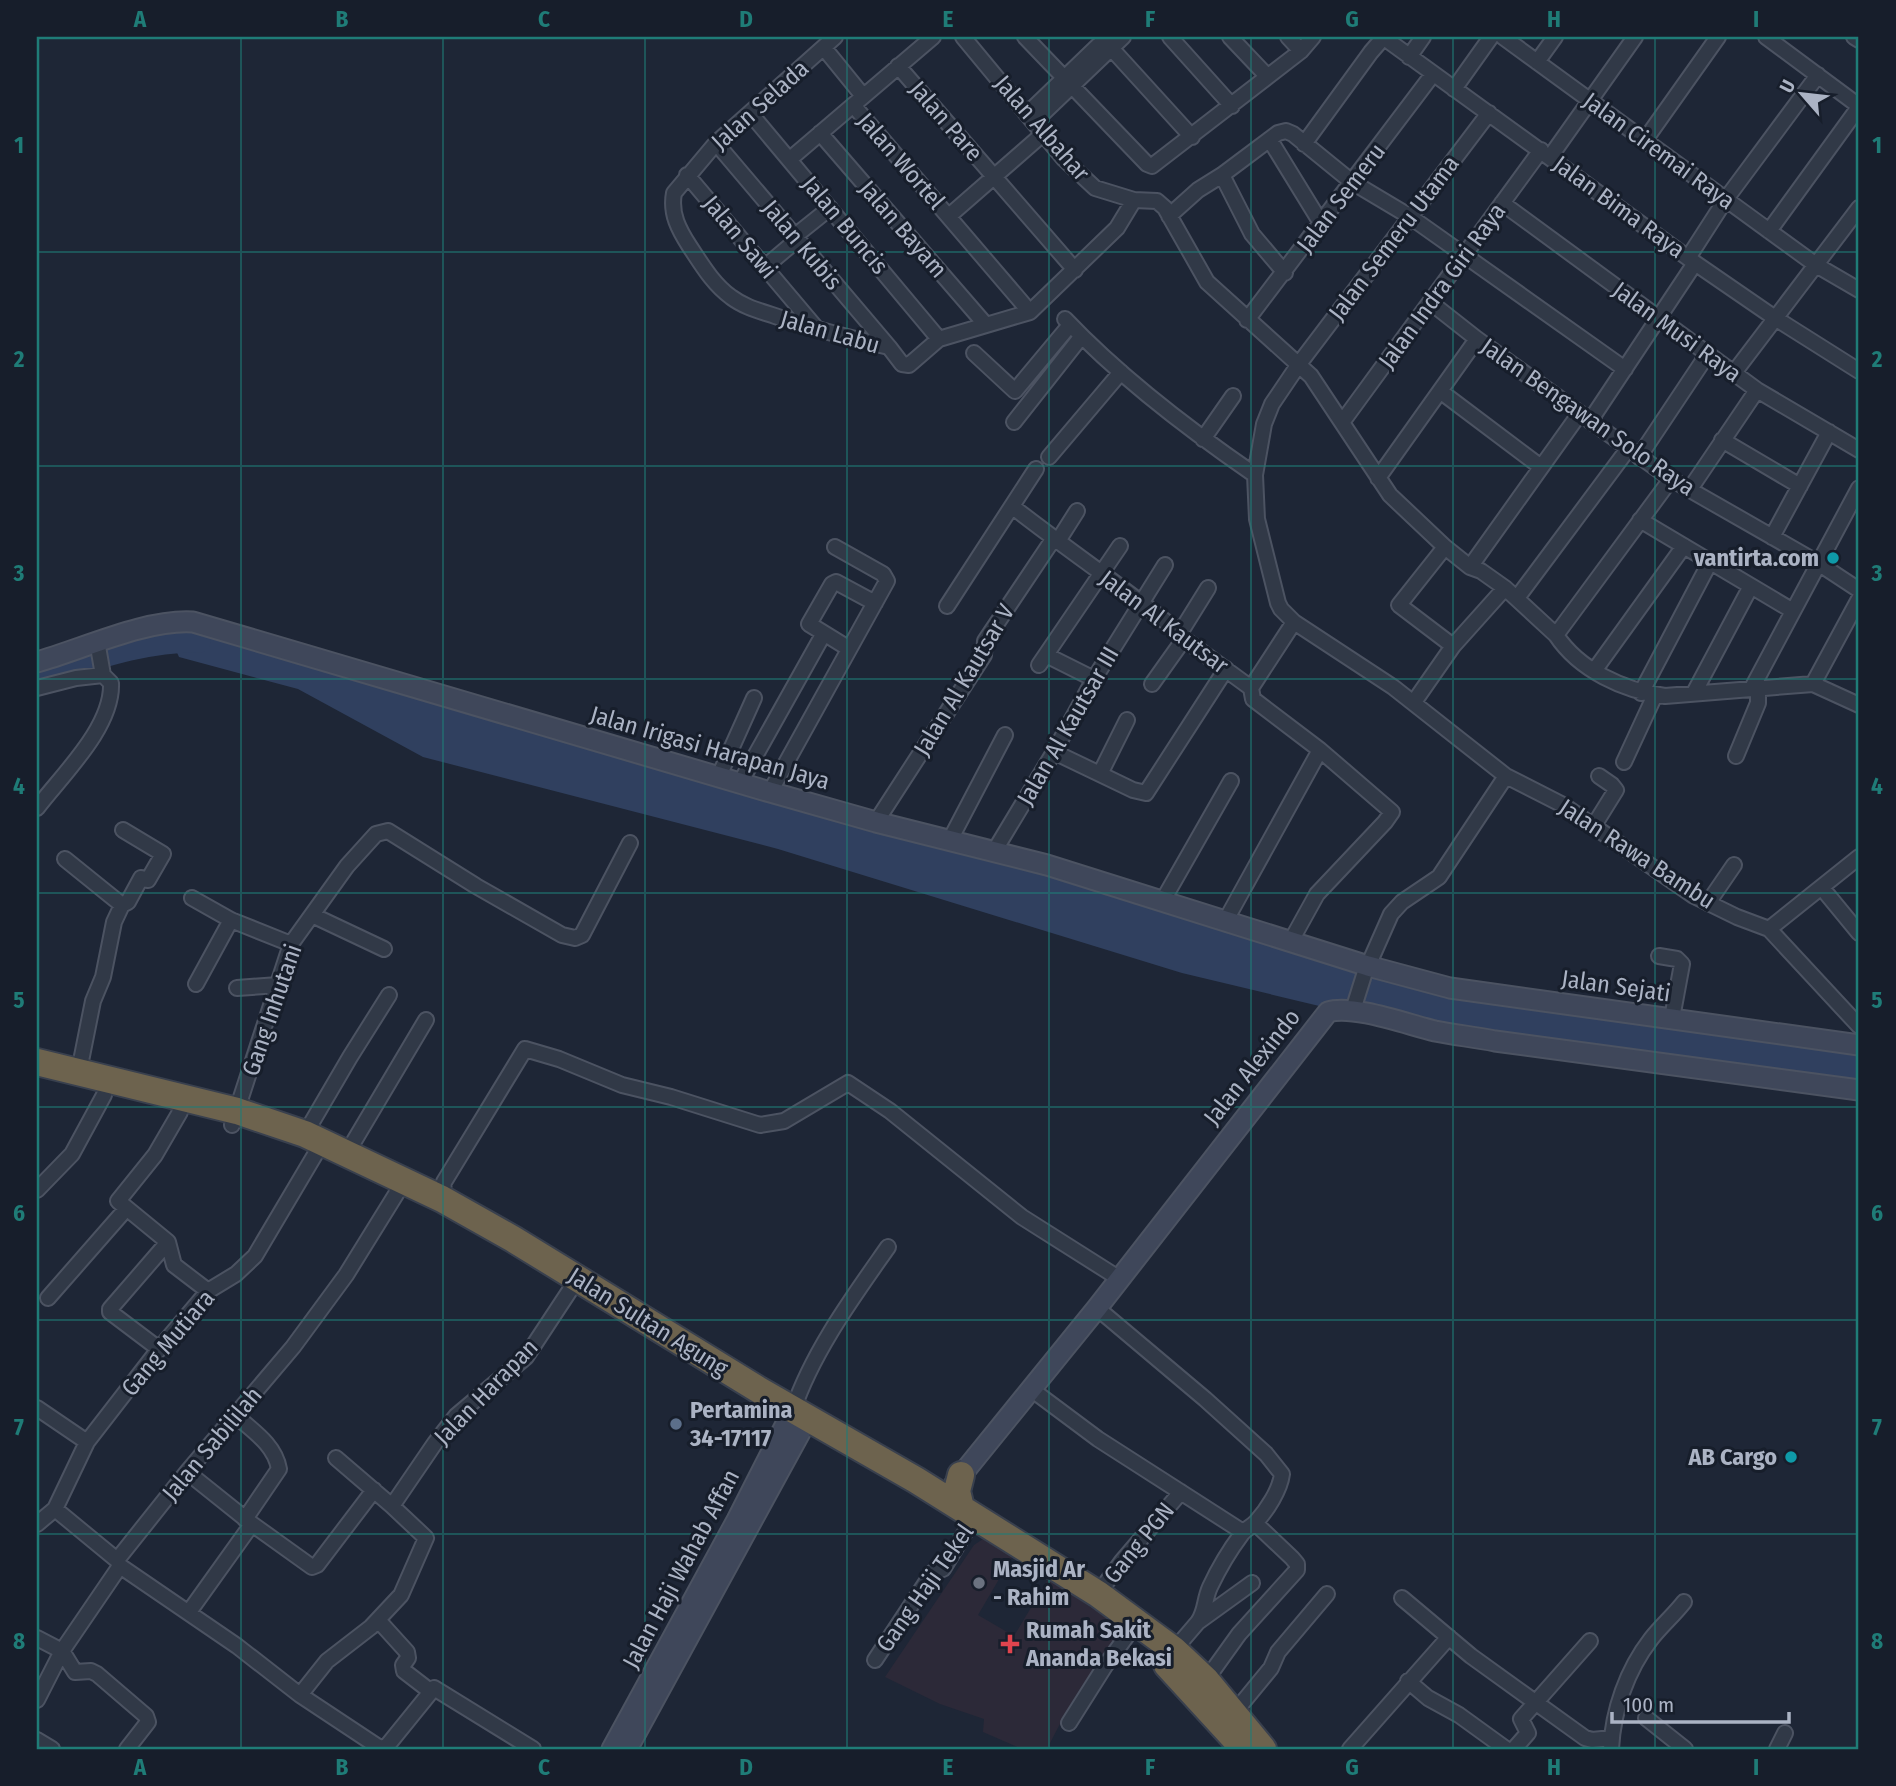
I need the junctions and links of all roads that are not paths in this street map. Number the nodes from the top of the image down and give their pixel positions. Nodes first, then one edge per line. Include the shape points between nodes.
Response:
1 (835, 37) edge
2 (933, 37) edge
3 (963, 37) edge
4 (1026, 37) edge
5 (1123, 37) edge
6 (1170, 37) edge
7 (1230, 37) edge
8 (1288, 37) edge
9 (1313, 37) edge
10 (1383, 37) edge
11 (1423, 37) edge
12 (1491, 37) edge
13 (1503, 37) edge
14 (1555, 37) edge
15 (1635, 37) edge
16 (1718, 37) edge
17 (1766, 37) edge
18 (1854, 37) edge
19 (1106, 40) edge
20 (1859, 40) edge
21 (824, 47) junction
22 (1301, 51) junction
23 (1409, 57) junction
24 (1537, 62) junction
25 (898, 66) junction
26 (1433, 74) junction
27 (1818, 75) junction
28 (1267, 76) junction
29 (1068, 82) junction
30 (1454, 89) junction
31 (1857, 100) edge
32 (858, 101) junction
33 (1590, 101) junction
34 (1232, 106) junction
35 (750, 113) junction
36 (1489, 113) junction
37 (1035, 123) junction
38 (820, 133) junction
39 (1192, 137) junction
40 (1270, 140) junction
41 (1645, 141) junction
42 (716, 143) junction
43 (1304, 144) junction
44 (1545, 154) junction
45 (790, 159) junction
46 (687, 174) junction
47 (1222, 175) junction
48 (994, 176) junction
49 (1352, 182) junction
50 (1134, 200) junction
51 (1726, 200) junction
52 (1502, 203) junction
53 (830, 208) junction
54 (1164, 208) junction
55 (1859, 208) edge
56 (949, 216) junction
57 (1409, 216) junction
58 (1321, 223) junction
59 (1769, 231) junction
60 (796, 238) junction
61 (1464, 257) junction
62 (1692, 261) junction
63 (1816, 265) junction
64 (765, 267) junction
65 (1075, 270) junction
66 (1284, 272) junction
67 (1859, 289) edge
68 (1430, 302) junction
69 (1030, 312) junction
70 (1775, 318) junction
71 (1658, 319) junction
72 (1247, 320) junction
73 (986, 325) junction
74 (819, 331) junction
75 (1081, 337) junction
76 (939, 339) junction
77 (1477, 339) junction
78 (889, 346) junction
79 (974, 353) dead end
80 (1707, 355) junction
81 (1299, 364) junction
82 (1625, 369) junction
83 (1859, 370) edge
84 (1121, 372) junction
85 (1733, 373) junction
86 (1757, 390) junction
87 (1440, 391) junction
88 (1233, 396) dead end
89 (1585, 417) junction
90 (1343, 421) junction
91 (1014, 422) dead end
92 (1829, 432) junction
93 (1203, 439) junction
94 (1722, 440) junction
95 (1859, 450) edge
96 (1634, 453) junction
97 (1049, 457) dead end
98 (1541, 467) junction
99 (1036, 469) dead end
100 (1255, 475) junction
101 (1378, 478) junction
102 (1671, 479) junction
103 (1800, 486) junction
104 (1859, 488) edge
105 (1690, 489) junction
106 (1013, 507) junction
107 (1077, 511) dead end
108 (1640, 520) junction
109 (1772, 537) junction
110 (1056, 540) junction
111 (1120, 546) dead end
112 (835, 547) dead end
113 (1445, 547) junction
114 (1684, 547) junction
115 (1710, 562) junction
116 (1818, 563) junction
117 (1165, 565) dead end
118 (1470, 567) junction
119 (1100, 574) junction
120 (1751, 586) junction
121 (1208, 588) dead end
122 (1859, 590) edge
123 (1511, 593) junction
124 (1859, 599) edge
125 (1141, 601) junction
126 (875, 603) junction
127 (947, 606) dead end
128 (1793, 611) junction
129 (1294, 621) junction
130 (824, 633) junction
131 (1556, 635) junction
132 (1182, 636) junction
133 (1453, 646) junction
134 (848, 648) junction
135 (100, 657) junction
136 (37, 662) edge
137 (1226, 668) junction
138 (1594, 671) junction
139 (1094, 679) junction
140 (1153, 684) dead end
141 (1813, 684) junction
142 (37, 688) edge
143 (1251, 688) junction
144 (1755, 688) junction
145 (1694, 693) junction
146 (1648, 694) junction
147 (754, 698) dead end
148 (1413, 702) junction
149 (1859, 705) edge
150 (1127, 720) dead end
151 (1005, 735) dead end
152 (1320, 750) junction
153 (1054, 752) junction
154 (1736, 756) dead end
155 (1624, 762) dead end
156 (1100, 774) junction
157 (719, 776) junction
158 (1506, 776) junction
159 (1599, 776) dead end
160 (1231, 781) dead end
161 (740, 783) junction
162 (770, 792) junction
163 (37, 808) edge
164 (876, 822) junction
165 (1593, 827) junction
166 (123, 830) dead end
167 (950, 839) junction
168 (630, 843) dead end
169 (995, 850) junction
170 (1859, 857) edge
171 (65, 859) dead end
172 (1734, 865) dead end
173 (1822, 888) junction
174 (192, 898) dead end
175 (1162, 902) junction
176 (1708, 903) junction
177 (122, 905) junction
178 (312, 915) junction
179 (231, 920) junction
180 (1226, 920) junction
181 (1769, 929) junction
182 (1859, 933) edge
183 (1292, 941) junction
184 (291, 944) junction
185 (384, 949) dead end
186 (1659, 956) dead end
187 (1366, 971) junction
188 (195, 984) dead end
189 (278, 985) junction
190 (237, 988) dead end
191 (389, 995) dead end
192 (1355, 1002) junction
193 (1672, 1018) junction
194 (426, 1020) dead end
195 (1859, 1026) edge
196 (1859, 1045) edge
197 (37, 1062) edge
198 (79, 1071) junction
199 (37, 1076) edge
200 (1859, 1090) edge
201 (104, 1094) junction
202 (180, 1112) junction
203 (234, 1118) junction
204 (311, 1143) junction
205 (347, 1153) junction
206 (37, 1189) edge
207 (398, 1191) junction
208 (442, 1199) junction
209 (126, 1209) junction
210 (168, 1242) junction
211 (888, 1247) dead end
212 (1120, 1279) junction
213 (575, 1284) junction
214 (208, 1291) junction
215 (48, 1298) dead end
216 (1097, 1308) junction
217 (159, 1349) junction
218 (1031, 1389) junction
219 (37, 1408) edge
220 (236, 1416) junction
221 (797, 1419) junction
222 (87, 1442) junction
223 (336, 1458) dead end
224 (187, 1472) junction
225 (961, 1475) joint
226 (374, 1490) junction
227 (1181, 1492) junction
228 (393, 1506) junction
229 (55, 1509) junction
230 (953, 1509) junction
231 (248, 1522) junction
232 (37, 1524) edge
233 (1249, 1527) junction
234 (118, 1563) junction
235 (1252, 1583) dead end
236 (1098, 1594) junction
237 (1327, 1594) dead end
238 (1402, 1598) dead end
239 (1684, 1602) dead end
240 (189, 1612) junction
241 (378, 1620) junction
242 (1198, 1622) junction
243 (1129, 1633) junction
244 (1449, 1637) junction
245 (37, 1638) edge
246 (1590, 1641) dead end
247 (1174, 1650) junction
248 (62, 1651) junction
249 (875, 1660) dead end
250 (1206, 1680) junction
251 (1408, 1681) junction
252 (430, 1691) junction
253 (300, 1695) junction
254 (37, 1700) edge
255 (1536, 1701) junction
256 (1234, 1713) junction
257 (1646, 1718) dead end
258 (1069, 1723) dead end
259 (1785, 1733) dead end
260 (37, 1740) edge
261 (1611, 1743) edge
262 (1505, 1748) edge
263 (52, 1749) edge
264 (127, 1749) edge
265 (533, 1749) edge
266 (612, 1749) edge
267 (627, 1749) edge
268 (1244, 1749) edge
269 (1263, 1749) edge
270 (1350, 1749) edge
271 (1685, 1749) edge
272 (1777, 1749) edge

1 - 21 street, Jalan Selada
2 - 25 street
3 - 37 street, Jalan Albahar
4 - 29 street
5 - 19 street, Jalan Pare
6 - 34 street
7 - 28 street
8 - 22 street
9 - 22 street
10 - 23 street, Jalan Bima Raya
10 - 43 street
11 - 23 street
12 - 30 street
13 - 24 street, Jalan Ciremai Raya
14 - 24 street
15 - 33 street, Jalan Indra Giri Raya
16 - 41 street
17 - 27 street
18 - 20 street
19 - 29 street, Jalan Pare
19 - 39 street
21 - 32 street, Jalan Wortel
21 - 35 street, Jalan Selada
22 - 28 street
23 - 26 street, Jalan Bima Raya
24 - 33 street, Jalan Ciremai Raya
25 - 32 street
25 - 48 street, Jalan Pare
26 - 30 street, Jalan Bima Raya
26 - 49 street, Jalan Semeru
27 - 31 street
27 - 51 street
28 - 34 street
29 - 37 street, Jalan Pare
29 - 39 street via 1147,164 1156,165
30 - 36 street, Jalan Bima Raya
31 - 59 street
32 - 38 street
32 - 56 street, Jalan Wortel
33 - 41 street, Jalan Ciremai Raya
33 - 44 street, Jalan Indra Giri Raya
34 - 39 street
35 - 42 street, Jalan Selada
35 - 45 street, Jalan Buncis
36 - 44 street, Jalan Bima Raya
36 - 57 street, Jalan Semeru Utama
37 - 48 street, Jalan Pare
37 - 50 street, Jalan Albahar via 1096,188
38 - 45 street
38 - 73 street, Jalan Bayam
40 - 43 street via 1286,131
40 - 47 street
40 - 58 street
41 - 51 street, Jalan Ciremai Raya
42 - 46 street, Jalan Selada
42 - 60 street, Jalan Kubis
43 - 49 street
44 - 52 street, Jalan Indra Giri Raya
44 - 62 street, Jalan Bima Raya
45 - 53 street, Jalan Buncis
46 - 64 street, Jalan Sawi
46 - 74 street, Jalan Labu via 674,193 674,216 708,275 742,304
47 - 54 street
47 - 66 street via 1252,234
48 - 56 street, Jalan Wortel
48 - 65 street, Jalan Pare
49 - 57 street
49 - 58 street, Jalan Semeru
50 - 54 street, Jalan Albahar
50 - 65 street, Jalan Labu via 1117,228
51 - 59 street, Jalan Ciremai Raya
51 - 62 street
52 - 61 street, Jalan Indra Giri Raya
52 - 71 street, Jalan Musi Raya
53 - 60 street
53 - 76 street, Jalan Buncis
54 - 72 street via 1203,276
55 - 63 street
56 - 69 street, Jalan Wortel
57 - 61 street
57 - 81 street, Jalan Semeru Utama
58 - 66 street, Jalan Semeru
59 - 63 street, Jalan Ciremai Raya
60 - 64 street
60 - 78 street, Jalan Kubis
61 - 68 street, Jalan Indra Giri Raya
61 - 82 street
62 - 70 street, Jalan Bima Raya
62 - 71 street
63 - 67 street, Jalan Ciremai Raya
63 - 70 street
64 - 74 street, Jalan Sawi
65 - 69 street, Jalan Labu
66 - 72 street, Jalan Semeru
68 - 77 street, Jalan Bengawan Solo Raya
68 - 90 street, Jalan Indra Giri Raya
69 - 73 street, Jalan Labu
70 - 83 street, Jalan Bima Raya
70 - 85 street
71 - 80 street, Jalan Musi Raya
71 - 82 street
72 - 81 street
73 - 76 street, Jalan Labu
74 - 78 street, Jalan Labu
75 - 79 street via 1068,322 1015,391
75 - 84 street
75 - 91 street
76 - 78 street, Jalan Labu via 906,366
77 - 87 street
77 - 89 street, Jalan Bengawan Solo Raya
80 - 85 street, Jalan Musi Raya
80 - 96 street
81 - 90 street
81 - 100 street via 1264,424
82 - 89 street
84 - 93 street
84 - 97 street
85 - 86 street, Jalan Musi Raya
86 - 92 street, Jalan Musi Raya
86 - 94 street
87 - 98 street
87 - 101 street
88 - 93 street
89 - 96 street, Jalan Bengawan Solo Raya
89 - 98 street
90 - 101 street
92 - 95 street, Jalan Musi Raya
92 - 103 street
93 - 100 street
94 - 103 street
94 - 105 street
96 - 102 street, Jalan Bengawan Solo Raya
96 - 123 street
98 - 118 street
99 - 106 street
100 - 129 street via 1256,519 1278,603
101 - 113 street
102 - 105 street, Jalan Bengawan Solo Raya
102 - 108 street
103 - 109 street
104 - 116 street
105 - 109 street, Jalan Bengawan Solo Raya
106 - 110 street, Jalan Al Kautsar
106 - 127 street
107 - 110 street, Jalan Al Kautsar V
108 - 114 street
108 - 131 street
109 - 116 street, Jalan Bengawan Solo Raya
110 - 119 street, Jalan Al Kautsar
110 - 164 street, Jalan Al Kautsar V via 985,641 984,655
111 - 119 street
112 - 126 street via 887,578
113 - 118 street
113 - 133 street via 1399,605
114 - 115 street
114 - 138 street
115 - 120 street
115 - 146 street
116 - 122 street, Jalan Bengawan Solo Raya
116 - 128 street
117 - 125 street, Jalan Al Kautsar III
118 - 123 street
119 - 125 street, Jalan Al Kautsar
119 - 139 street via 1042,660
120 - 128 street
120 - 145 street
121 - 132 street
123 - 131 street
123 - 133 street
124 - 141 street
125 - 132 street, Jalan Al Kautsar
125 - 139 street, Jalan Al Kautsar III
126 - 130 street via 833,583 809,623
126 - 134 street
128 - 144 street
129 - 143 street, Jalan Al Kautsar
129 - 148 street
130 - 134 street
130 - 161 street
131 - 138 street
132 - 137 street, Jalan Al Kautsar
132 - 140 street
133 - 148 street
134 - 162 street
135 - 136 street, Jalan Irigasi Harapan Jaya
135 - 142 street via 76,677
135 - 157 street, Jalan Irigasi Harapan Jaya via 164,624 193,622
135 - 163 street via 111,683 106,711 69,771
137 - 143 street, Jalan Al Kautsar
137 - 156 street via 1146,793
138 - 146 street
139 - 153 street, Jalan Al Kautsar III
141 - 144 street
141 - 149 street
143 - 152 street via 1253,699
144 - 145 street
144 - 154 street via 1758,703
145 - 146 street
146 - 155 street
147 - 157 street
148 - 158 street
150 - 156 street
151 - 167 street
152 - 180 street
152 - 183 street via 1392,812 1317,894
153 - 156 street
153 - 169 street, Jalan Al Kautsar III
157 - 161 street, Jalan Irigasi Harapan Jaya
158 - 165 street, Jalan Rawa Bambu
158 - 187 street via 1439,877 1391,914
159 - 165 street via 1616,790
160 - 175 street
161 - 162 street, Jalan Irigasi Harapan Jaya
162 - 164 street, Jalan Irigasi Harapan Jaya
164 - 167 street, Jalan Irigasi Harapan Jaya
165 - 176 street, Jalan Rawa Bambu
166 - 177 street via 162,856 148,880 141,878
167 - 169 street, Jalan Irigasi Harapan Jaya
168 - 178 street, Gang Inhutani via 582,935 575,938 476,886 388,831 376,834 347,866
169 - 175 street, Jalan Irigasi Harapan Jaya
170 - 173 street
171 - 177 street
172 - 176 street
173 - 181 street
173 - 182 street
174 - 179 street
175 - 180 street, Jalan Irigasi Harapan Jaya
176 - 181 street, Jalan Rawa Bambu
177 - 198 street via 93,1001
178 - 184 street, Gang Inhutani
178 - 185 street
179 - 184 street
179 - 188 street
180 - 183 street, Jalan Irigasi Harapan Jaya
181 - 195 street
183 - 187 street, Jalan Irigasi Harapan Jaya
184 - 189 street, Gang Inhutani
186 - 193 street via 1682,964
187 - 192 street
187 - 193 street, Jalan Sejati via 1454,989
189 - 190 street
189 - 203 street, Gang Inhutani
191 - 204 street, Gang Mutiara via 350,1056
192 - 200 street, Jalan Alexindo via 1437,1031 1494,1041
192 - 212 street, Jalan Alexindo via 1323,1016
193 - 196 street, Jalan Sejati
194 - 205 street
197 - 198 highway, Jalan Sultan Agung
198 - 203 highway, Jalan Sultan Agung
199 - 201 highway, Jalan Sultan Agung
201 - 202 highway, Jalan Sultan Agung
201 - 206 street via 72,1154
202 - 203 highway, Jalan Sultan Agung
202 - 209 street via 150,1161 119,1198
203 - 204 highway, Jalan Sultan Agung
204 - 205 highway, Jalan Sultan Agung
204 - 207 highway, Jalan Sultan Agung
204 - 214 street, Gang Mutiara via 255,1256
205 - 208 highway, Jalan Sultan Agung
207 - 213 highway, Jalan Sultan Agung
207 - 220 street, Jalan Sabililah via 346,1275
208 - 212 street via 443,1182 528,1048 622,1084 760,1125 784,1121 848,1083 1022,1217
208 - 213 highway, Jalan Sultan Agung
209 - 210 street
209 - 215 street
210 - 214 street via 174,1265
210 - 217 street via 110,1310
211 - 221 street via 805,1378
212 - 216 street, Jalan Alexindo
213 - 221 highway, Jalan Sultan Agung
213 - 228 street, Jalan Harapan via 526,1357 445,1429
214 - 217 street, Gang Mutiara
216 - 218 street, Jalan Alexindo
216 - 233 street via 1205,1399 1282,1472 1279,1486
217 - 222 street, Gang Mutiara
218 - 225 street, Jalan Alexindo
218 - 227 street
219 - 222 street
220 - 224 street, Jalan Sabililah
220 - 231 street via 278,1460 279,1469
221 - 230 highway, Jalan Sultan Agung
221 - 266 street, Jalan Haji Wahab Affan
221 - 267 street, Jalan Haji Wahab Affan
222 - 229 street, Gang Mutiara
223 - 226 street
224 - 231 street
224 - 234 street, Jalan Sabililah
225 - 230 highway
226 - 228 street
226 - 231 street via 314,1566
227 - 233 street
227 - 236 street, Gang PGN
228 - 241 street via 426,1538 403,1592
229 - 232 street
229 - 234 street
230 - 236 highway, Jalan Sultan Agung
230 - 243 highway, Jalan Sultan Agung
230 - 249 street, Gang Haji Tekel via 943,1569 933,1572
231 - 240 street
233 - 242 street via 1211,1585
233 - 250 street via 1292,1558 1297,1570 1239,1634
234 - 240 street
234 - 248 street, Jalan Sabililah
235 - 242 street
236 - 247 highway, Jalan Sultan Agung
237 - 256 street
238 - 244 street
239 - 261 street via 1652,1637 1622,1690
240 - 253 street
241 - 252 street via 407,1652 404,1671
241 - 253 street via 327,1661
242 - 247 street
243 - 258 street
243 - 268 highway, Jalan Sultan Agung via 1167,1664
244 - 251 street
244 - 255 street
245 - 248 street
246 - 255 street
247 - 250 highway, Jalan Sultan Agung
248 - 254 street, Jalan Sabililah
248 - 264 street via 75,1672 97,1674 146,1716 148,1722
250 - 256 highway, Jalan Sultan Agung
251 - 262 street
251 - 270 street
252 - 253 street via 381,1748
252 - 265 street via 437,1689
255 - 261 street via 1587,1739
255 - 262 street via 1521,1720 1528,1732
256 - 269 highway, Jalan Sultan Agung
257 - 271 street
259 - 272 street
260 - 263 street

